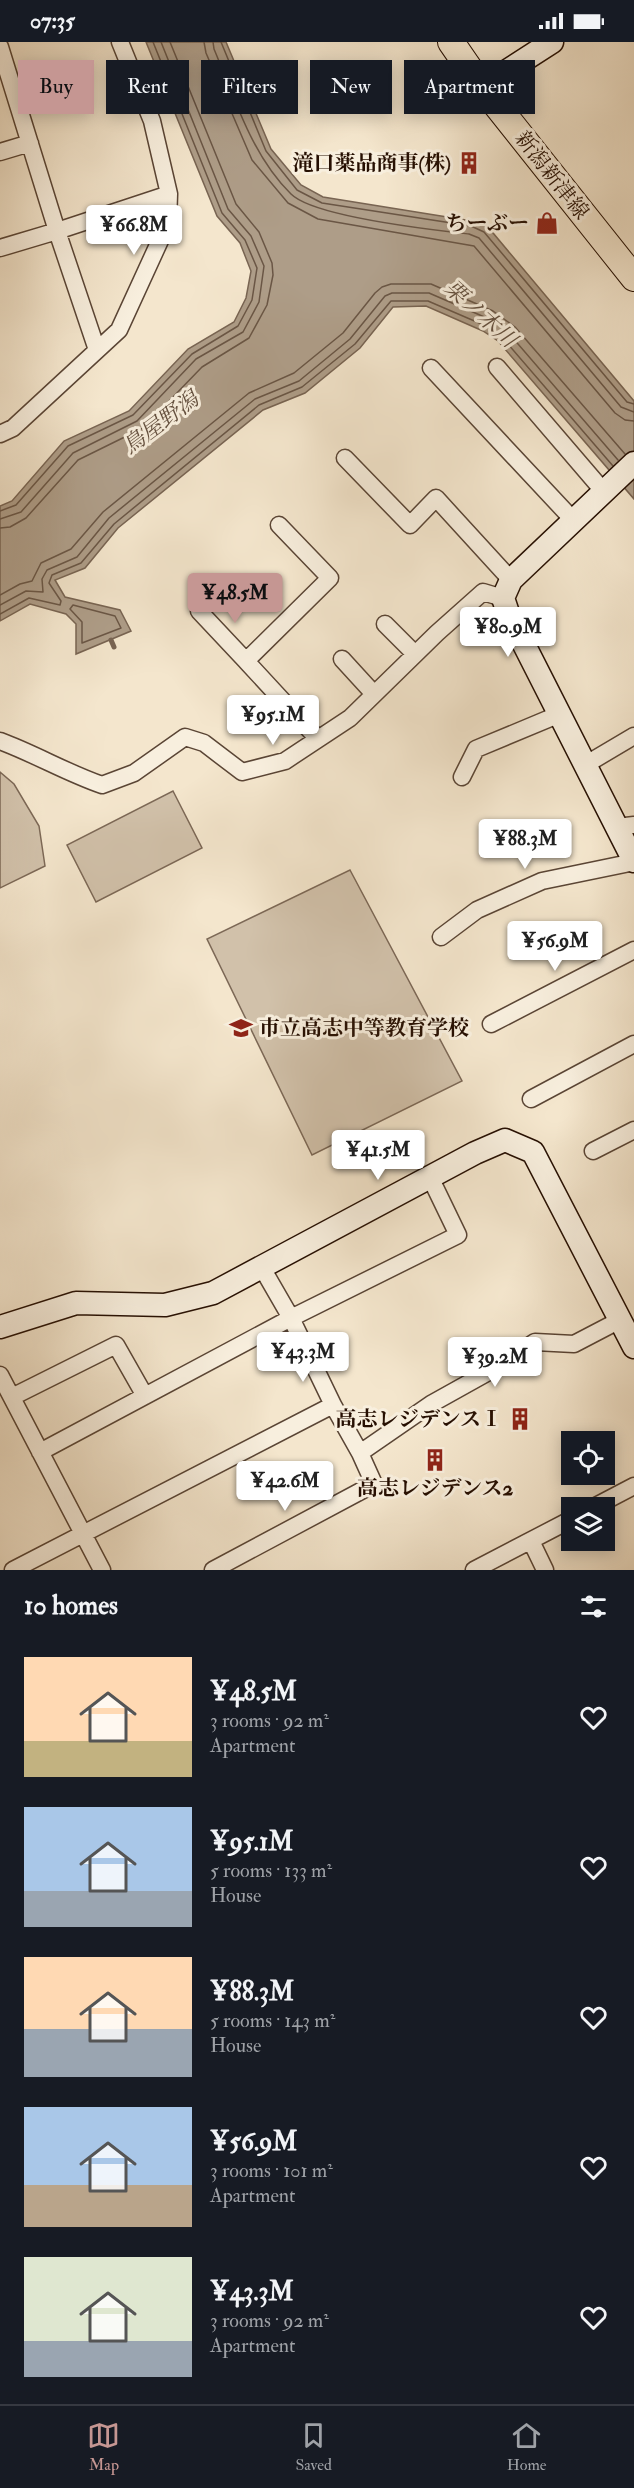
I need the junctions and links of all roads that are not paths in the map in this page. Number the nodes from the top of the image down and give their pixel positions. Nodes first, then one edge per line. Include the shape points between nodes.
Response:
1 (120, 42) edge
2 (451, 42) edge
3 (552, 42) edge
4 (1, 56) edge
5 (463, 60) edge
6 (524, 60) edge
7 (503, 114) edge
8 (30, 143) junction
9 (0, 152) edge
10 (170, 194) junction
11 (57, 231) junction
12 (0, 248) edge
13 (634, 278) edge
14 (97, 350) junction
15 (497, 367) dead end
16 (431, 368) dead end
17 (0, 434) edge
18 (345, 458) dead end
19 (634, 463) edge
20 (607, 490) junction
21 (574, 522) junction
22 (279, 525) dead end
23 (507, 589) junction
24 (199, 611) dead end
25 (385, 624) dead end
26 (415, 654) junction
27 (342, 659) dead end
28 (246, 661) junction
29 (374, 694) junction
30 (560, 714) junction
31 (634, 736) edge
32 (318, 739) junction
33 (0, 741) edge
34 (585, 765) junction
35 (462, 777) dead end
36 (626, 826) edge
37 (634, 861) edge
38 (441, 937) dead end
39 (634, 950) edge
40 (492, 1024) dead end
41 (634, 1044) edge
42 (531, 1099) dead end
43 (634, 1130) edge
44 (592, 1151) dead end
45 (430, 1177) junction
46 (261, 1266) junction
47 (624, 1316) edge
48 (291, 1318) junction
49 (0, 1327) edge
50 (634, 1347) edge
51 (0, 1375) edge
52 (145, 1396) junction
53 (12, 1397) junction
54 (333, 1405) junction
55 (40, 1452) junction
56 (360, 1453) junction
57 (634, 1486) edge
58 (613, 1497) edge
59 (561, 1525) edge
60 (84, 1535) junction
61 (531, 1541) junction
62 (13, 1570) edge
63 (102, 1570) edge
64 (213, 1570) edge
65 (474, 1570) edge
66 (545, 1570) edge

1 - 10 street via 152,121
2 - 5 main road, 新潟新津線
3 - 6 street
4 - 8 street
7 - 13 main road, 新潟新津線
8 - 9 street
8 - 11 street
10 - 11 street
10 - 14 street via 168,223 119,330
11 - 12 street
11 - 14 street
14 - 17 street via 13,428
15 - 20 street
16 - 21 street
18 - 23 street via 410,525 436,498
19 - 20 street
20 - 21 street
21 - 23 street
22 - 28 street via 330,578
23 - 26 street via 483,592
23 - 30 street via 508,613
24 - 28 street
25 - 26 street
26 - 29 street
27 - 29 street
28 - 32 street
29 - 32 street via 350,718
30 - 34 street
30 - 35 street via 476,749
31 - 34 street
32 - 33 street via 285,761 242,772 204,743 185,737 134,773 102,785
34 - 36 street
36 - 37 street
37 - 38 street via 542,881 477,910
39 - 40 street
41 - 42 street
43 - 44 street
45 - 46 street
45 - 47 street via 506,1140 532,1152
45 - 48 street via 458,1235
46 - 48 street
46 - 49 street via 213,1293 165,1305 76,1303
47 - 50 street
47 - 56 street via 574,1344 536,1342 431,1404
48 - 52 street
48 - 54 street
51 - 53 street
52 - 53 street via 116,1345
52 - 55 street
53 - 55 street
54 - 56 street
54 - 60 street
55 - 60 street
56 - 64 street via 374,1484
57 - 58 street
59 - 61 street
60 - 62 street
60 - 63 street
61 - 65 street
61 - 66 street

